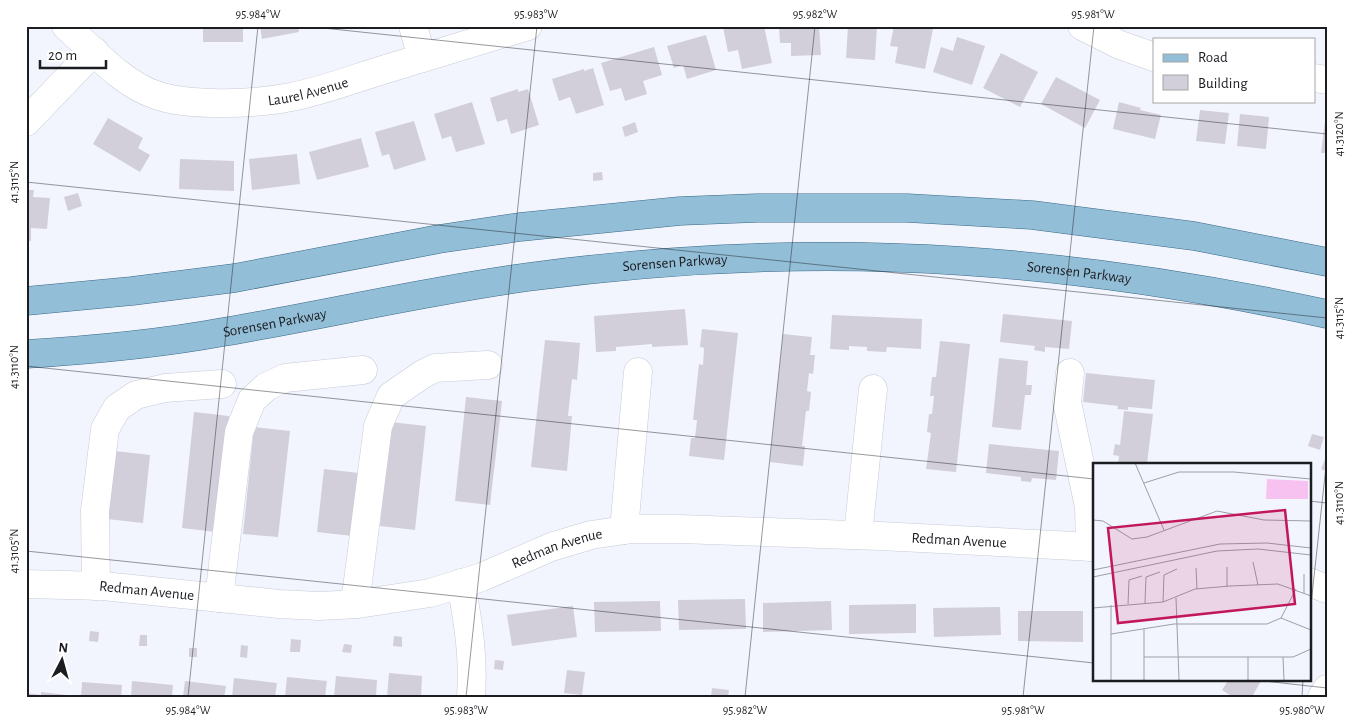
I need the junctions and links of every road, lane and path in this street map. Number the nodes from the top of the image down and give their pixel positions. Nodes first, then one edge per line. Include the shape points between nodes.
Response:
1 (66, 26) edge
2 (412, 26) edge
3 (528, 26) edge
4 (1082, 26) edge
5 (94, 51) junction
6 (1153, 57) edge
7 (422, 58) junction
8 (26, 122) edge
9 (1327, 262) edge
10 (26, 301) edge
11 (1327, 314) edge
12 (26, 354) edge
13 (488, 365) dead end
14 (364, 370) dead end
15 (638, 372) dead end
16 (1070, 373) dead end
17 (222, 384) dead end
18 (873, 388) dead end
19 (624, 530) junction
20 (858, 536) junction
21 (1092, 547) edge
22 (1310, 582) edge
23 (461, 583) junction
24 (26, 584) edge
25 (96, 586) junction
26 (1327, 589) edge
27 (219, 598) junction
28 (355, 604) junction
29 (1327, 689) edge
30 (472, 697) edge
31 (1322, 697) edge

1 - 5 street, Laurel Avenue
2 - 7 street
3 - 7 street, Laurel Avenue
4 - 6 street
5 - 7 street, Laurel Avenue via 125,78 155,95 205,103 291,97
5 - 8 street
9 - 10 main road via 1194,236 1032,215 907,208 748,209 670,212 520,227 235,278
11 - 12 main road, Sorensen Parkway via 1177,286 1037,267 886,257 790,257 654,264 524,278 219,333
13 - 28 street via 435,368 391,396 378,426
14 - 27 street via 285,378 266,387 252,400 239,432
15 - 19 street
16 - 21 street via 1067,402 1090,507
17 - 25 street via 155,390 136,395 118,408 106,429 95,511
18 - 20 street
19 - 20 street, Redman Avenue
19 - 23 street, Redman Avenue via 591,535 551,547
20 - 21 street, Redman Avenue
22 - 26 street
23 - 28 street, Redman Avenue via 430,593
23 - 30 street via 471,641
24 - 25 street, Redman Avenue
25 - 27 street, Redman Avenue
27 - 28 street, Redman Avenue via 319,606
29 - 31 street

